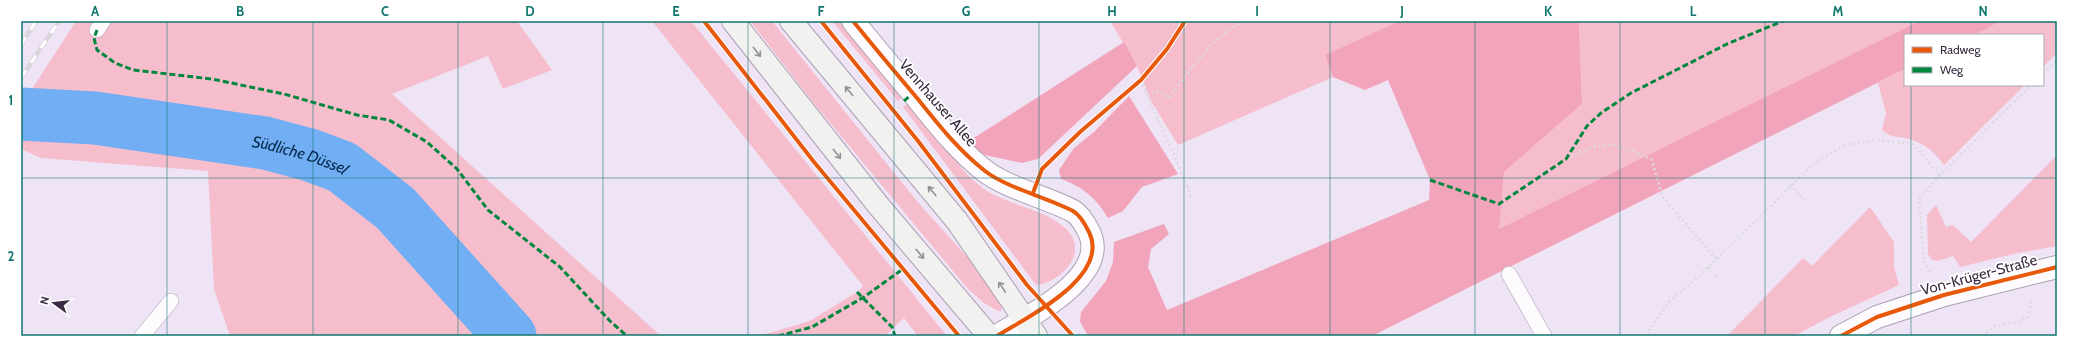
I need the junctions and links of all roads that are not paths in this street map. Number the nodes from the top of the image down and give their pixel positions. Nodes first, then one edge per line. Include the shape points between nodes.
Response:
1 (733, 21) edge
2 (791, 21) edge
3 (853, 21) edge
4 (2047, 269) edge
5 (1509, 274) dead end
6 (171, 300) dead end
7 (1030, 327) edge
8 (1844, 335) edge
9 (142, 336) edge
10 (989, 336) edge
11 (997, 336) edge
12 (1544, 336) edge

1 -> 10 main road via 878,205
7 -> 2 main road via 957,221
3 - 7 street, Vennhauser Allee via 949,138 975,163 1004,181 1075,212 1085,223 1091,237 1091,253 1082,276
4 - 8 street, Von-Krüger-Straße via 1944,295 1877,317
5 - 12 lane
6 - 9 lane
7 - 11 street, Vennhauser Allee

